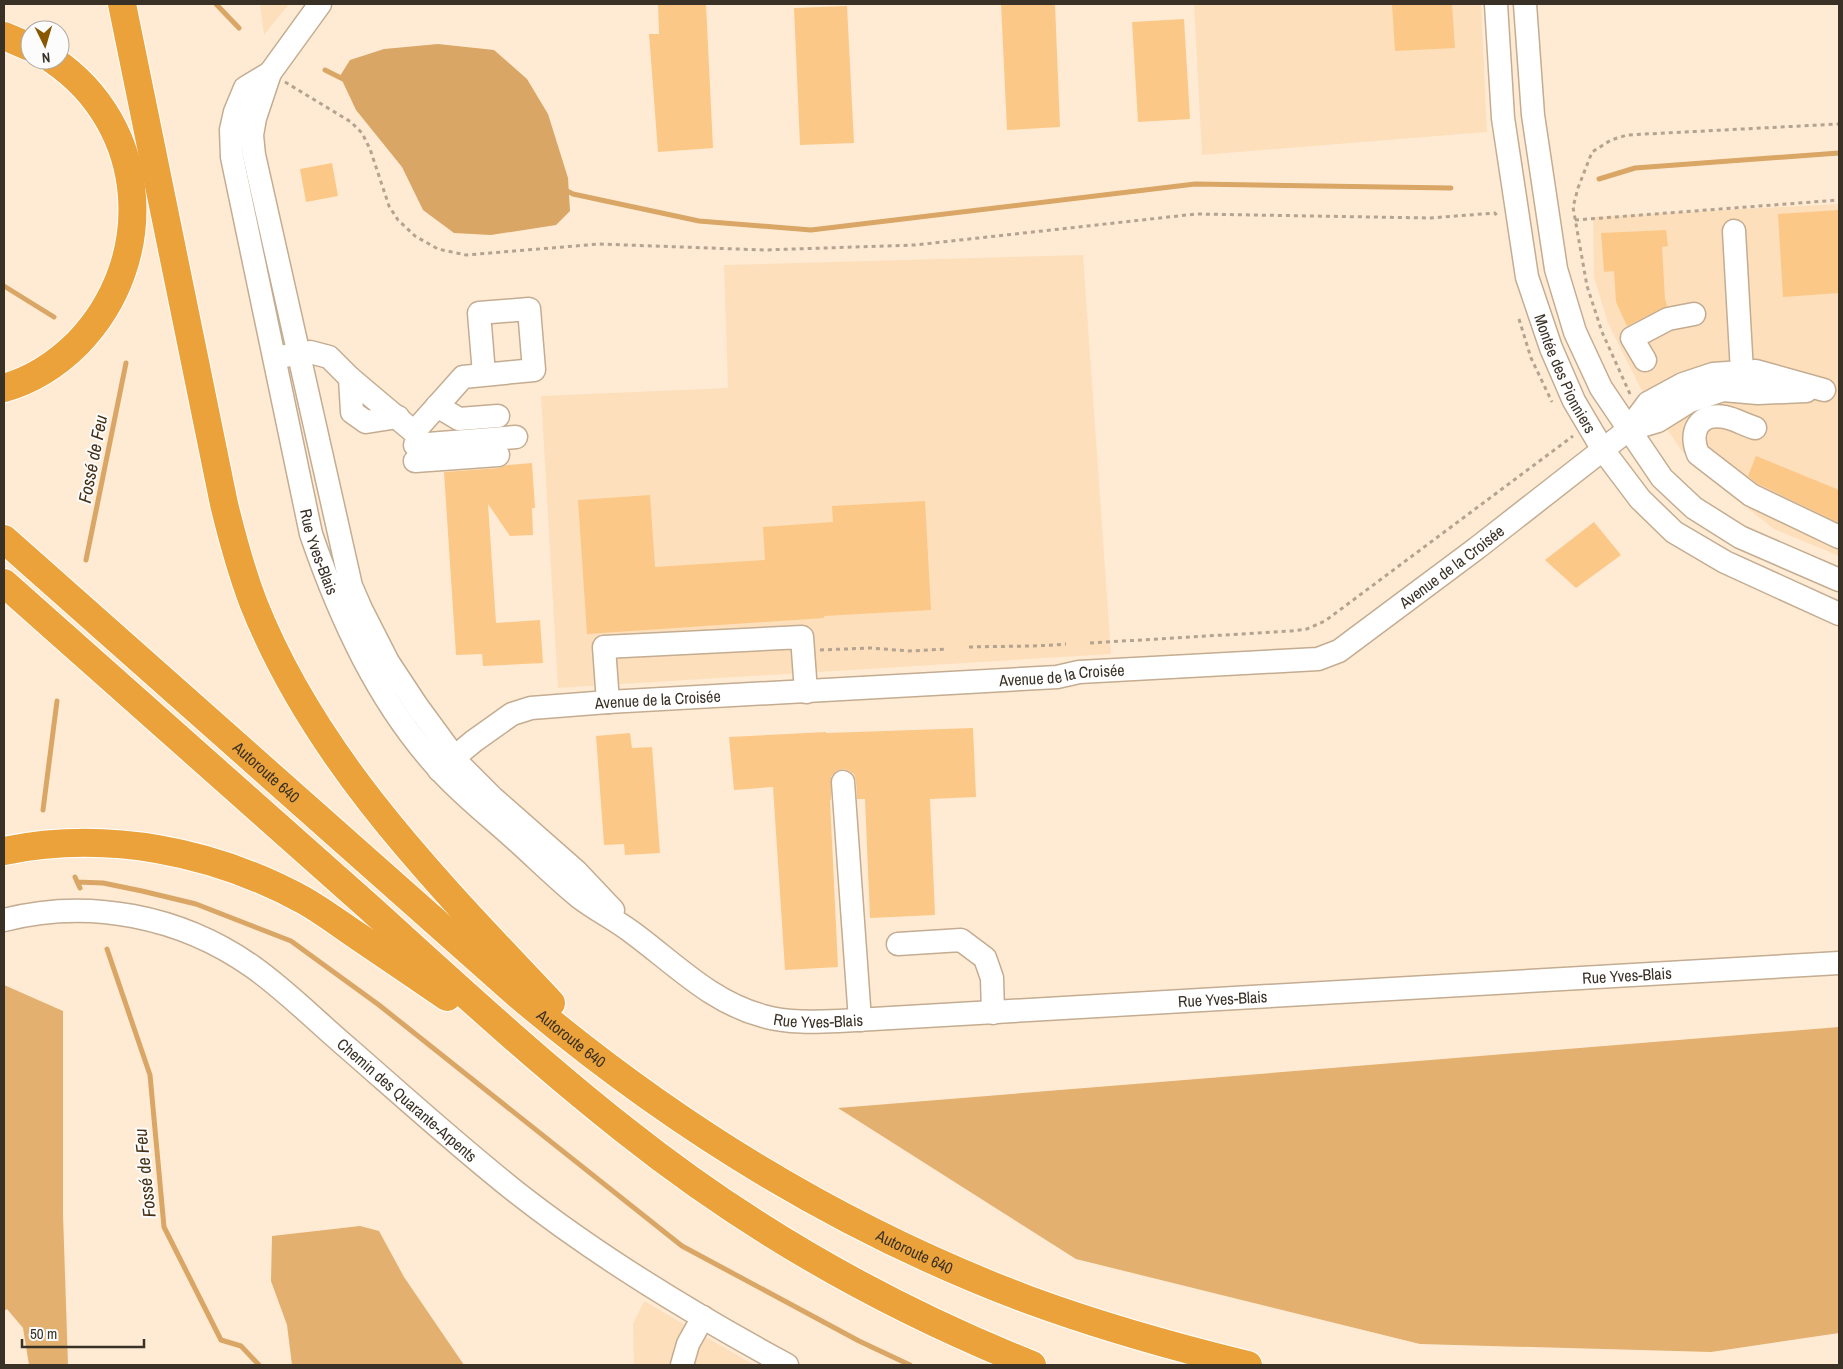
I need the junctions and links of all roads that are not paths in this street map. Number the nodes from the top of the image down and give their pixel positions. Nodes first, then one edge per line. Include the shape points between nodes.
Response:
1 (122, 4) edge
2 (320, 4) edge
3 (1496, 4) edge
4 (1525, 4) edge
5 (4, 36) edge
6 (20, 43) edge
7 (67, 70) edge
8 (270, 73) junction
9 (1734, 231) dead end
10 (1694, 314) dead end
11 (299, 353) junction
12 (274, 358) junction
13 (1645, 360) dead end
14 (1742, 372) junction
15 (484, 374) dead end
16 (4, 388) edge
17 (1832, 389) edge
18 (437, 406) junction
19 (498, 416) dead end
20 (1755, 428) dead end
21 (1628, 430) junction
22 (516, 437) dead end
23 (1603, 450) junction
24 (498, 455) dead end
25 (1839, 537) edge
26 (4, 539) edge
27 (1839, 580) edge
28 (4, 583) edge
29 (341, 588) junction
30 (1839, 614) edge
31 (806, 692) junction
32 (608, 702) junction
33 (447, 764) junction
34 (844, 782) dead end
35 (4, 851) edge
36 (4, 920) edge
37 (898, 944) dead end
38 (1839, 963) edge
39 (993, 1013) junction
40 (860, 1020) junction
41 (553, 1070) junction
42 (629, 1083) junction
43 (703, 1318) junction
44 (779, 1363) edge
45 (682, 1365) edge
46 (1032, 1365) edge
47 (1248, 1365) edge

1 - 42 highway via 228,522 250,593 273,647 325,738 399,839
2 - 8 street, Rue Yves-Blais
3 - 23 street, Montée des Pionniers via 1503,118 1527,276 1551,348 1570,392
4 - 21 street, Montée des Pionniers via 1533,114 1556,269 1575,332 1601,388
5 - 6 highway
7 - 16 highway via 101,107 114,130 131,187 132,236 115,289 90,329 52,365 31,378
8 - 11 street, Rue Yves-Blais via 252,136
8 - 12 street, Rue Yves-Blais via 245,88 231,130 232,157
9 - 14 street
10 - 13 street via 1668,320 1632,338
11 - 12 street
11 - 18 street via 329,357 414,432
11 - 29 street, Rue Yves-Blais
12 - 29 street, Rue Yves-Blais via 311,534
14 - 17 street via 1756,371
14 - 21 street via 1713,374 1683,384 1648,403
15 - 18 street via 463,377
17 - 21 street via 1758,393 1723,390 1690,401 1658,421
18 - 19 street via 459,420
20 - 25 street via 1726,417 1708,418 1695,429 1698,454 1751,495
21 - 23 street, Avenue de la Croisée
21 - 27 street, Montée des Pionniers via 1662,478 1694,508 1740,537
22 - 24 street via 415,453
23 - 30 street, Montée des Pionniers via 1640,499 1674,532 1725,562
23 - 31 street, Avenue de la Croisée via 1339,651 1318,659
26 - 42 highway, Autoroute 640 via 517,994
28 - 41 highway, Autoroute 640
29 - 33 street, Rue Yves-Blais via 360,609
31 - 32 street, Avenue de la Croisée
31 - 32 street via 802,637 604,647
32 - 33 street, Avenue de la Croisée via 521,710
33 - 40 street, Rue Yves-Blais via 480,786 591,886 633,933 710,993 763,1016 825,1022
34 - 40 street
35 - 41 highway via 66,844 121,844 201,858 245,872 324,913
36 - 43 street, Chemin des Quarante-Arpents via 82,910 109,913 157,921 217,945 265,977 528,1201 607,1258
37 - 39 street via 961,940 985,958 992,978
38 - 39 street, Rue Yves-Blais
39 - 40 street, Rue Yves-Blais
41 - 46 highway, Autoroute 640 via 649,1149 764,1229 897,1304
42 - 47 highway, Autoroute 640 via 759,1169 937,1261 1071,1315
43 - 44 street, Chemin des Quarante-Arpents
43 - 45 street via 688,1344

